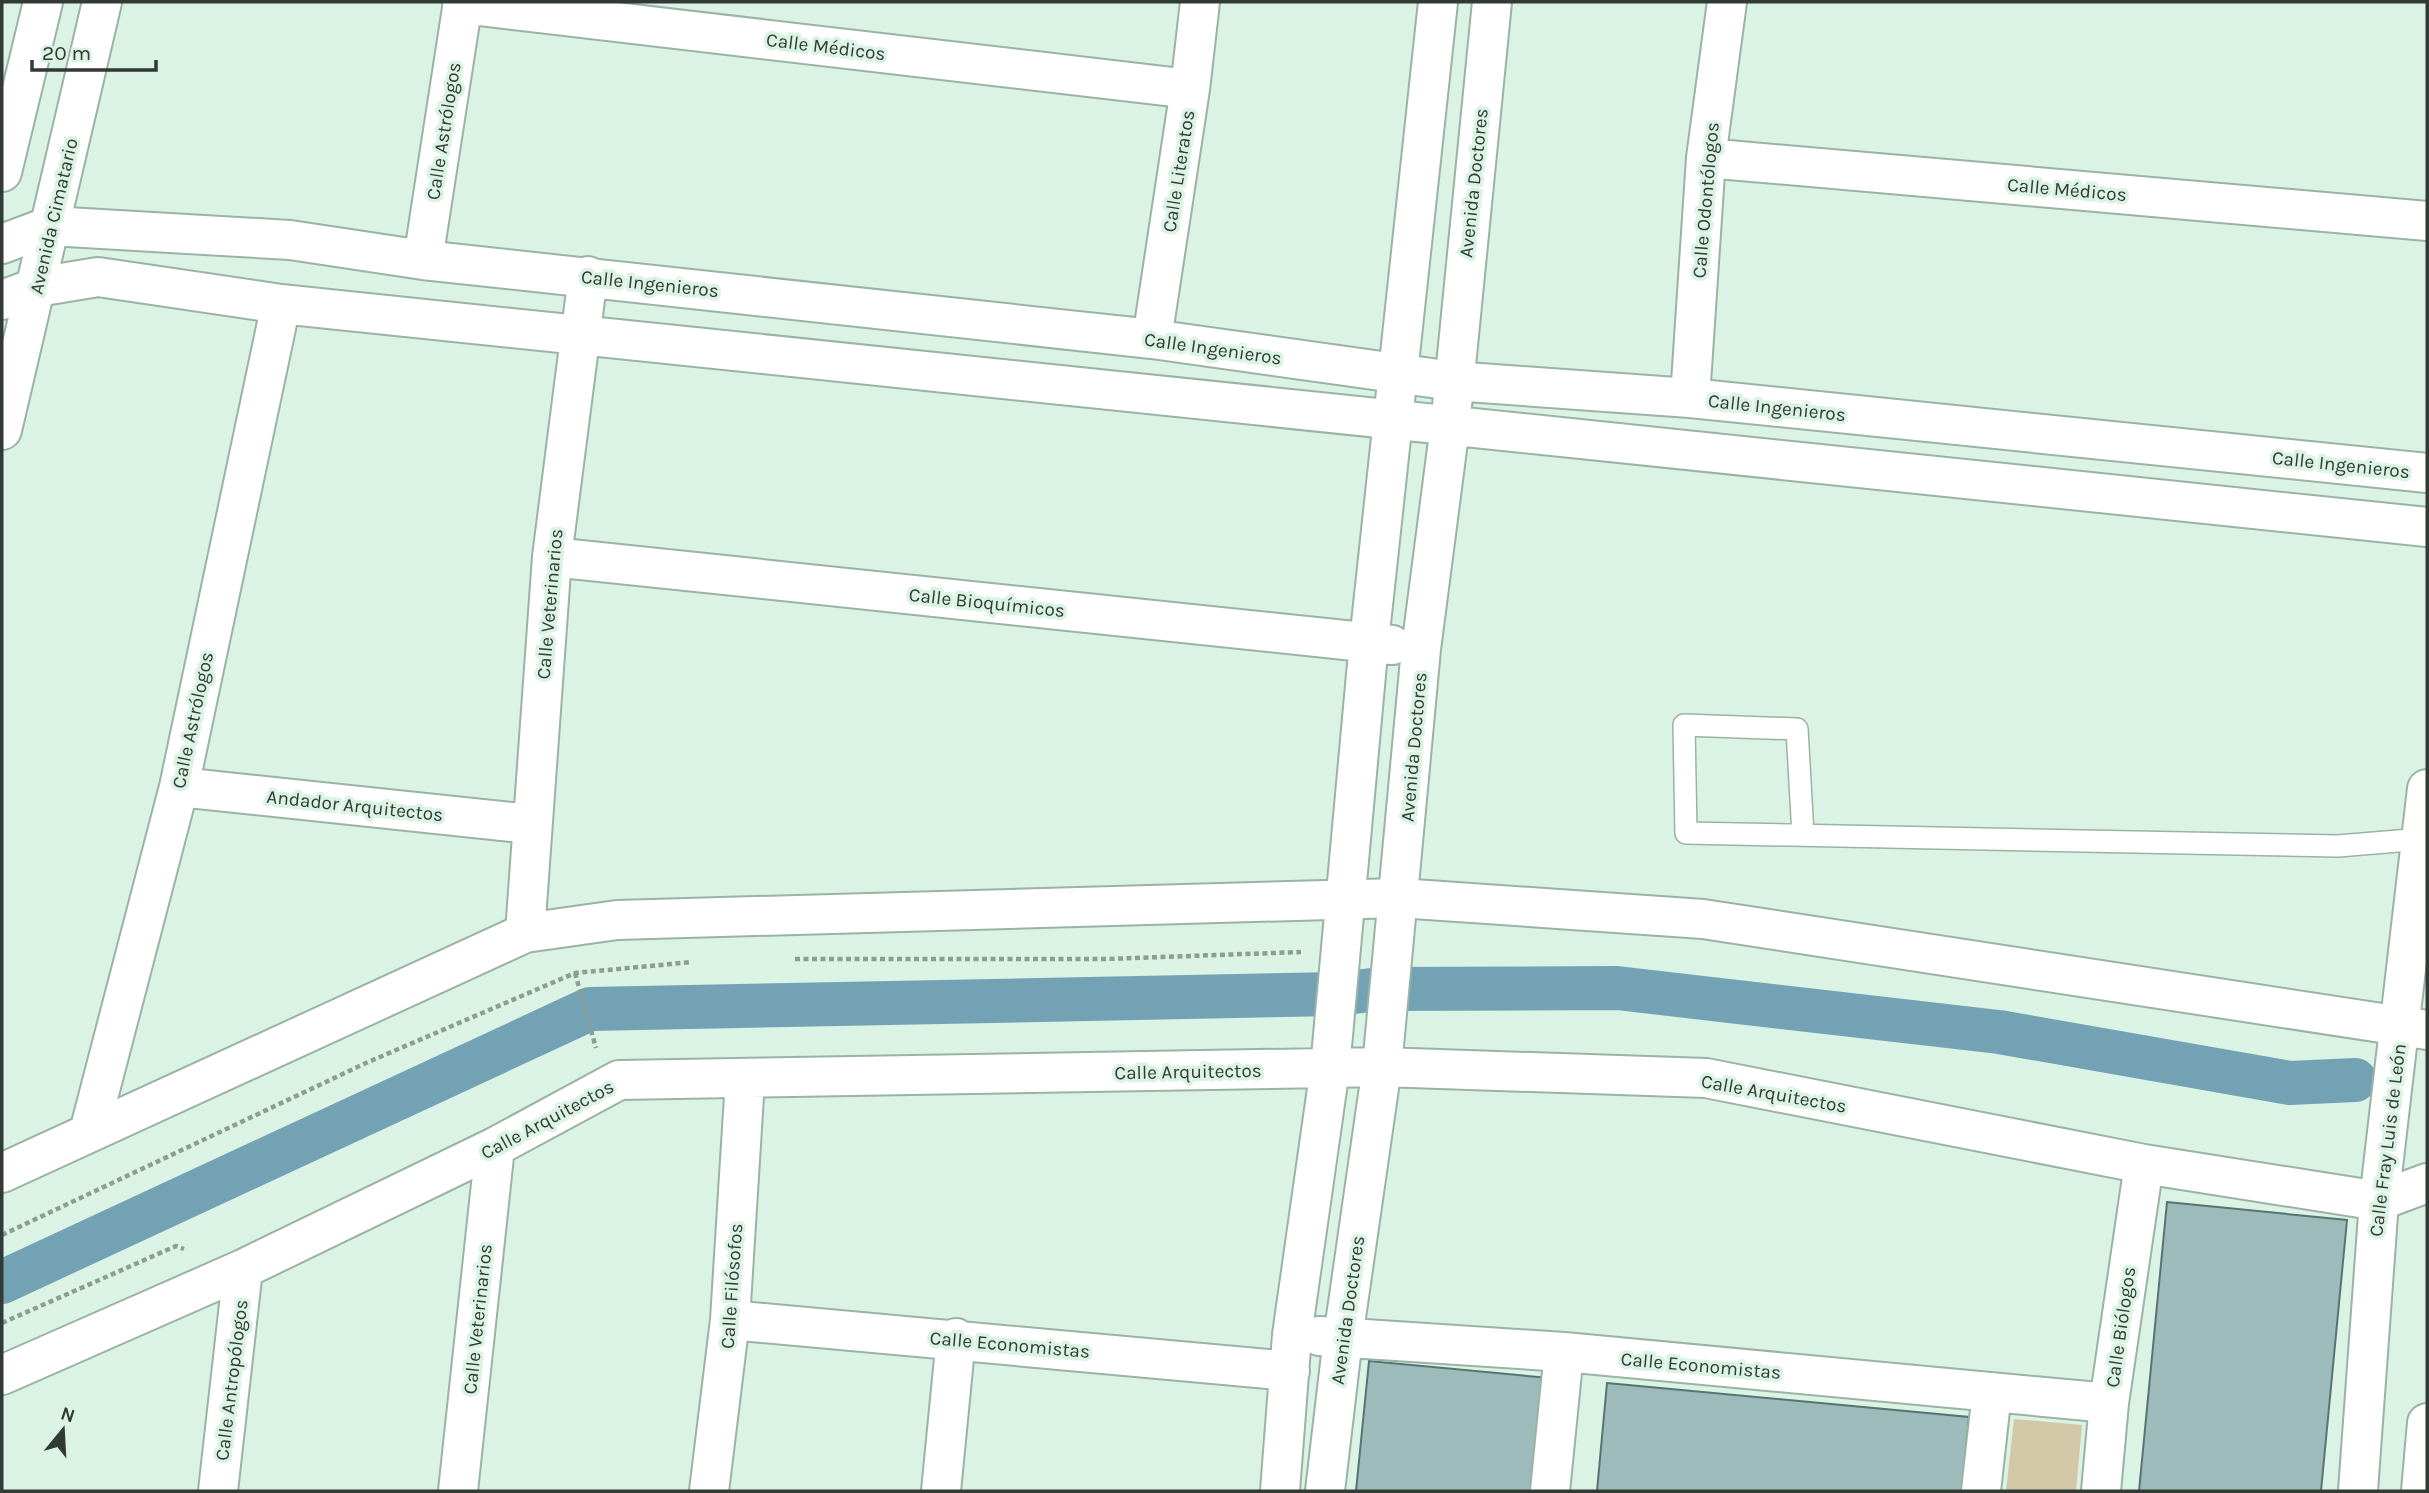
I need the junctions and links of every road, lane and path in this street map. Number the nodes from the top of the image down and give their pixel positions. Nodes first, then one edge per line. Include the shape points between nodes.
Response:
1 (43, 2) edge
2 (102, 2) edge
3 (1200, 2) edge
4 (1438, 2) edge
5 (1492, 2) edge
6 (1727, 2) edge
7 (463, 3) edge
8 (1190, 89) junction
9 (1706, 158) junction
10 (2, 172) edge
11 (2427, 221) edge
12 (50, 226) junction
13 (2, 244) edge
14 (423, 260) junction
15 (588, 276) junction
16 (37, 288) junction
17 (2, 300) edge
18 (281, 304) junction
19 (579, 334) junction
20 (1152, 339) junction
21 (1398, 373) junction
22 (1453, 382) junction
23 (1689, 398) junction
24 (1392, 420) junction
25 (1450, 426) junction
26 (2, 430) edge
27 (2427, 473) edge
28 (2427, 527) edge
29 (552, 557) junction
30 (1369, 642) junction
31 (1421, 649) junction
32 (179, 787) junction
33 (2427, 789) edge
34 (531, 824) junction
35 (1803, 835) junction
36 (2425, 839) edge
37 (1346, 901) junction
38 (1398, 909) junction
39 (525, 933) junction
40 (1339, 953) junction
41 (793, 959) dead end
42 (701, 961) dead end
43 (575, 973) junction
44 (2414, 1028) edge
45 (596, 1049) dead end
46 (1382, 1057) junction
47 (1329, 1068) junction
48 (745, 1080) junction
49 (89, 1132) junction
50 (495, 1147) junction
51 (2144, 1164) junction
52 (2, 1173) edge
53 (2427, 1183) edge
54 (2379, 1201) junction
55 (2, 1235) edge
56 (243, 1269) junction
57 (730, 1320) junction
58 (956, 1338) junction
59 (1343, 1338) junction
60 (1564, 1352) junction
61 (1291, 1353) junction
62 (2, 1375) edge
63 (1992, 1392) junction
64 (2109, 1403) junction
65 (2427, 1423) edge
66 (2423, 1485) edge
67 (218, 1491) edge
68 (458, 1491) edge
69 (709, 1491) edge
70 (941, 1491) edge
71 (1280, 1491) edge
72 (1325, 1491) edge
73 (1550, 1491) edge
74 (1981, 1491) edge
75 (2101, 1491) edge
76 (2358, 1491) edge

1 - 10 street
2 - 12 street, Avenida Cimatario
3 - 8 street, Calle Literatos
4 - 21 street
5 - 22 street, Avenida Doctores
6 - 9 street, Calle Odontólogos
7 - 8 street, Calle Médicos
7 - 14 street, Calle Astrólogos
8 - 20 street, Calle Literatos
9 - 11 street, Calle Médicos
9 - 23 street, Calle Odontólogos
12 - 13 street, Calle Ingenieros
12 - 14 street, Calle Ingenieros via 290,240
12 - 16 street, Avenida Cimatario
14 - 15 street, Calle Ingenieros
15 - 19 street, Calle Veterinarios
15 - 20 street, Calle Ingenieros
16 - 17 street
16 - 18 street via 98,277
16 - 26 street, Avenida Cimatario
18 - 19 street
18 - 32 street, Calle Astrólogos
19 - 24 street
19 - 29 street, Calle Veterinarios
20 - 21 street, Calle Ingenieros
21 - 22 street, Calle Ingenieros
21 - 24 street
22 - 23 street, Calle Ingenieros
22 - 25 street, Avenida Doctores
23 - 27 street, Calle Ingenieros
24 - 25 street
24 - 30 street
25 - 28 street
25 - 31 street, Avenida Doctores
29 - 30 street, Calle Bioquímicos
29 - 34 street, Calle Veterinarios
30 - 31 street, Calle Bioquímicos
30 - 37 street
31 - 38 street, Avenida Doctores
32 - 34 street, Andador Arquitectos
32 - 49 street, Calle Astrólogos
33 - 36 street, Calle Fray Luis de León
34 - 39 street, Calle Veterinarios
35 - 35 lane via 1797,729 1684,724 1686,833
35 - 36 lane via 2338,846
36 - 44 street, Calle Fray Luis de León
37 - 38 street
37 - 39 street via 617,920
37 - 40 street
38 - 44 street via 1703,919
38 - 46 street, Avenida Doctores
39 - 49 street
40 - 41 path
40 - 47 street
42 - 43 path
43 - 45 path
43 - 55 path via 403,1046
44 - 54 street, Calle Fray Luis de León
46 - 47 street, Calle Arquitectos
46 - 51 street, Calle Arquitectos via 1706,1078
46 - 59 street, Avenida Doctores
47 - 48 street, Calle Arquitectos
47 - 61 street
48 - 50 street, Calle Arquitectos via 619,1080
48 - 57 street, Calle Filósofos
49 - 52 street
50 - 56 street, Calle Arquitectos
50 - 68 street, Calle Veterinarios
51 - 54 street, Calle Arquitectos
51 - 64 street, Calle Biólogos
53 - 54 street, Calle Arquitectos
54 - 76 street, Calle Fray Luis de León
56 - 62 street, Calle Arquitectos
56 - 67 street, Calle Antropólogos
57 - 58 street, Calle Economistas
57 - 69 street, Calle Filósofos
58 - 61 street, Calle Economistas
58 - 70 street
59 - 60 street, Calle Economistas
59 - 61 street, Calle Economistas
59 - 72 street, Avenida Doctores
60 - 63 street, Calle Economistas
60 - 73 street
61 - 71 street
63 - 64 street, Calle Economistas
63 - 74 street
64 - 75 street, Calle Biólogos
65 - 66 street

